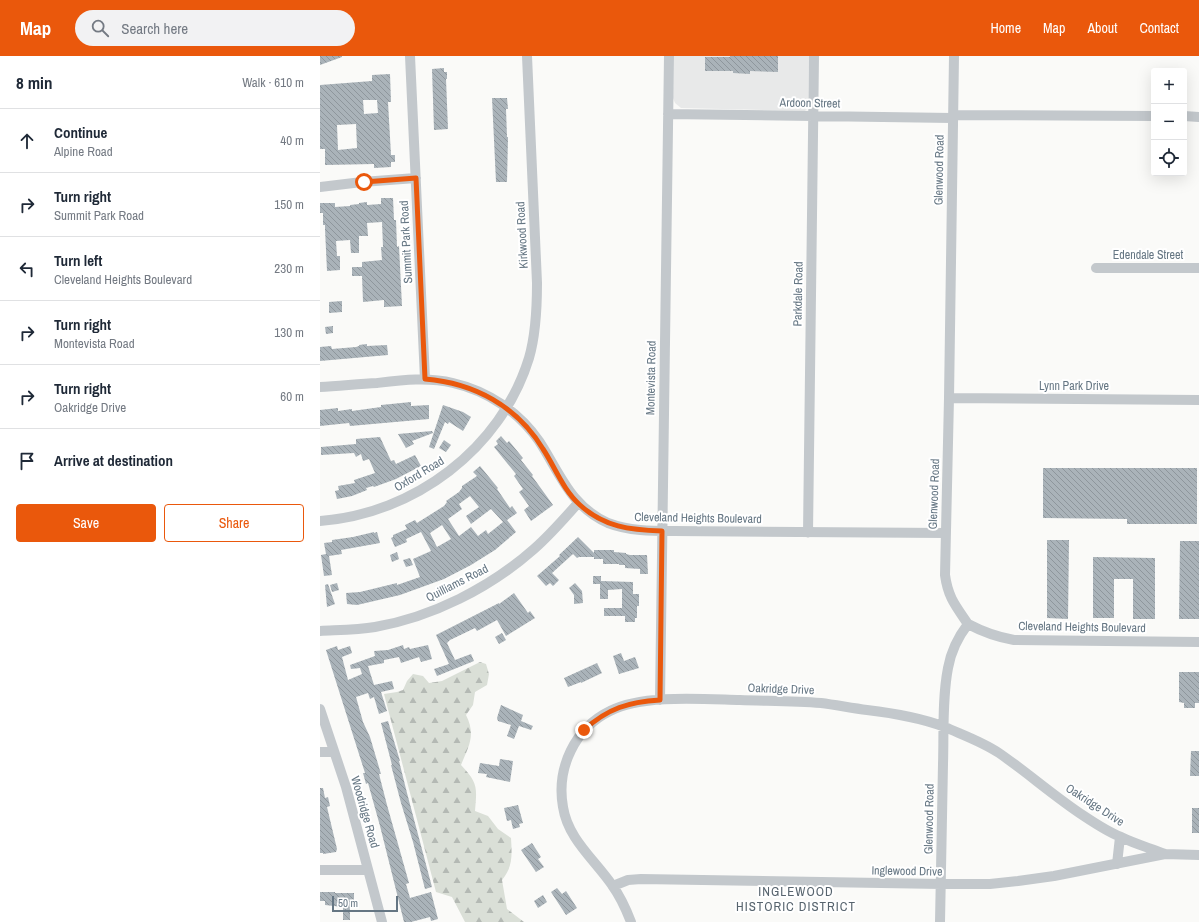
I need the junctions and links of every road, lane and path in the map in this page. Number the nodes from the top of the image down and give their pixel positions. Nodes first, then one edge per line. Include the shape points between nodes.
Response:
1 (410, 56) edge
2 (527, 56) edge
3 (669, 56) edge
4 (814, 56) edge
5 (954, 56) edge
6 (668, 114) junction
7 (813, 116) junction
8 (1151, 116) edge
9 (1187, 116) edge
10 (952, 117) junction
11 (1199, 117) edge
12 (416, 178) junction
13 (320, 187) edge
14 (1096, 268) dead end
15 (1199, 268) edge
16 (425, 379) junction
17 (320, 387) edge
18 (949, 398) junction
19 (1199, 400) edge
20 (506, 407) junction
21 (578, 503) junction
22 (320, 522) edge
23 (662, 531) junction
24 (808, 533) junction
25 (946, 533) junction
26 (968, 624) junction
27 (320, 631) edge
28 (1199, 642) edge
29 (660, 700) junction
30 (320, 709) edge
31 (944, 727) junction
32 (320, 752) edge
33 (334, 752) junction
34 (1120, 837) junction
35 (1165, 854) junction
36 (1199, 855) edge
37 (1117, 864) junction
38 (320, 870) edge
39 (368, 870) junction
40 (941, 884) junction
41 (613, 886) junction
42 (382, 922) edge
43 (631, 922) edge
44 (940, 922) edge

1 - 12 street, Summit Park Road
2 - 20 street, Kirkwood Road via 537,306 529,357
3 - 6 street, Montevista Road
4 - 7 street, Parkdale Road
5 - 10 street, Glenwood Road
6 - 7 street, Ardoon Street
6 - 23 street, Montevista Road
7 - 10 street, Ardoon Street
7 - 24 street, Parkdale Road
8 - 10 street, Ardoon Street
9 - 11 street
10 - 18 street, Glenwood Road
12 - 13 street
12 - 16 street, Summit Park Road
14 - 15 street, Edendale Street
16 - 17 street, Cleveland Heights Boulevard
16 - 20 street, Cleveland Heights Boulevard via 462,385 485,394
18 - 19 street, Lynn Park Drive
18 - 25 street, Glenwood Road
20 - 21 street, Cleveland Heights Boulevard via 538,440
20 - 22 street, Oxford Road via 472,452 430,485 378,510
21 - 23 street, Cleveland Heights Boulevard via 602,520 617,526
21 - 27 street, Quilliams Road via 520,561 457,599 426,613 390,624
23 - 24 street, Cleveland Heights Boulevard
23 - 29 street, Montevista Road
24 - 25 street, Cleveland Heights Boulevard
25 - 26 street, Glenwood Road via 947,588 950,599
26 - 28 street, Cleveland Heights Boulevard via 984,632 1014,640
26 - 31 street, Glenwood Road via 959,637 948,667
29 - 31 street, Oakridge Drive via 820,703 896,713
29 - 41 street, Oakridge Drive via 628,704 602,715 580,735 564,766 561,796 568,826
30 - 33 street, Woodridge Road
31 - 34 street, Oakridge Drive via 999,753 1084,816
31 - 40 street, Glenwood Road
32 - 33 street
33 - 39 street, Woodridge Road
34 - 35 street, Oakridge Drive
34 - 37 street
35 - 36 street, Inglewood Drive
35 - 37 street, Inglewood Drive
37 - 40 street, Inglewood Drive via 1018,881
38 - 39 street
39 - 42 street, Woodridge Road
40 - 41 street, Inglewood Drive via 641,879 628,880
40 - 44 street, Glenwood Road
41 - 43 street, Oakridge Drive

